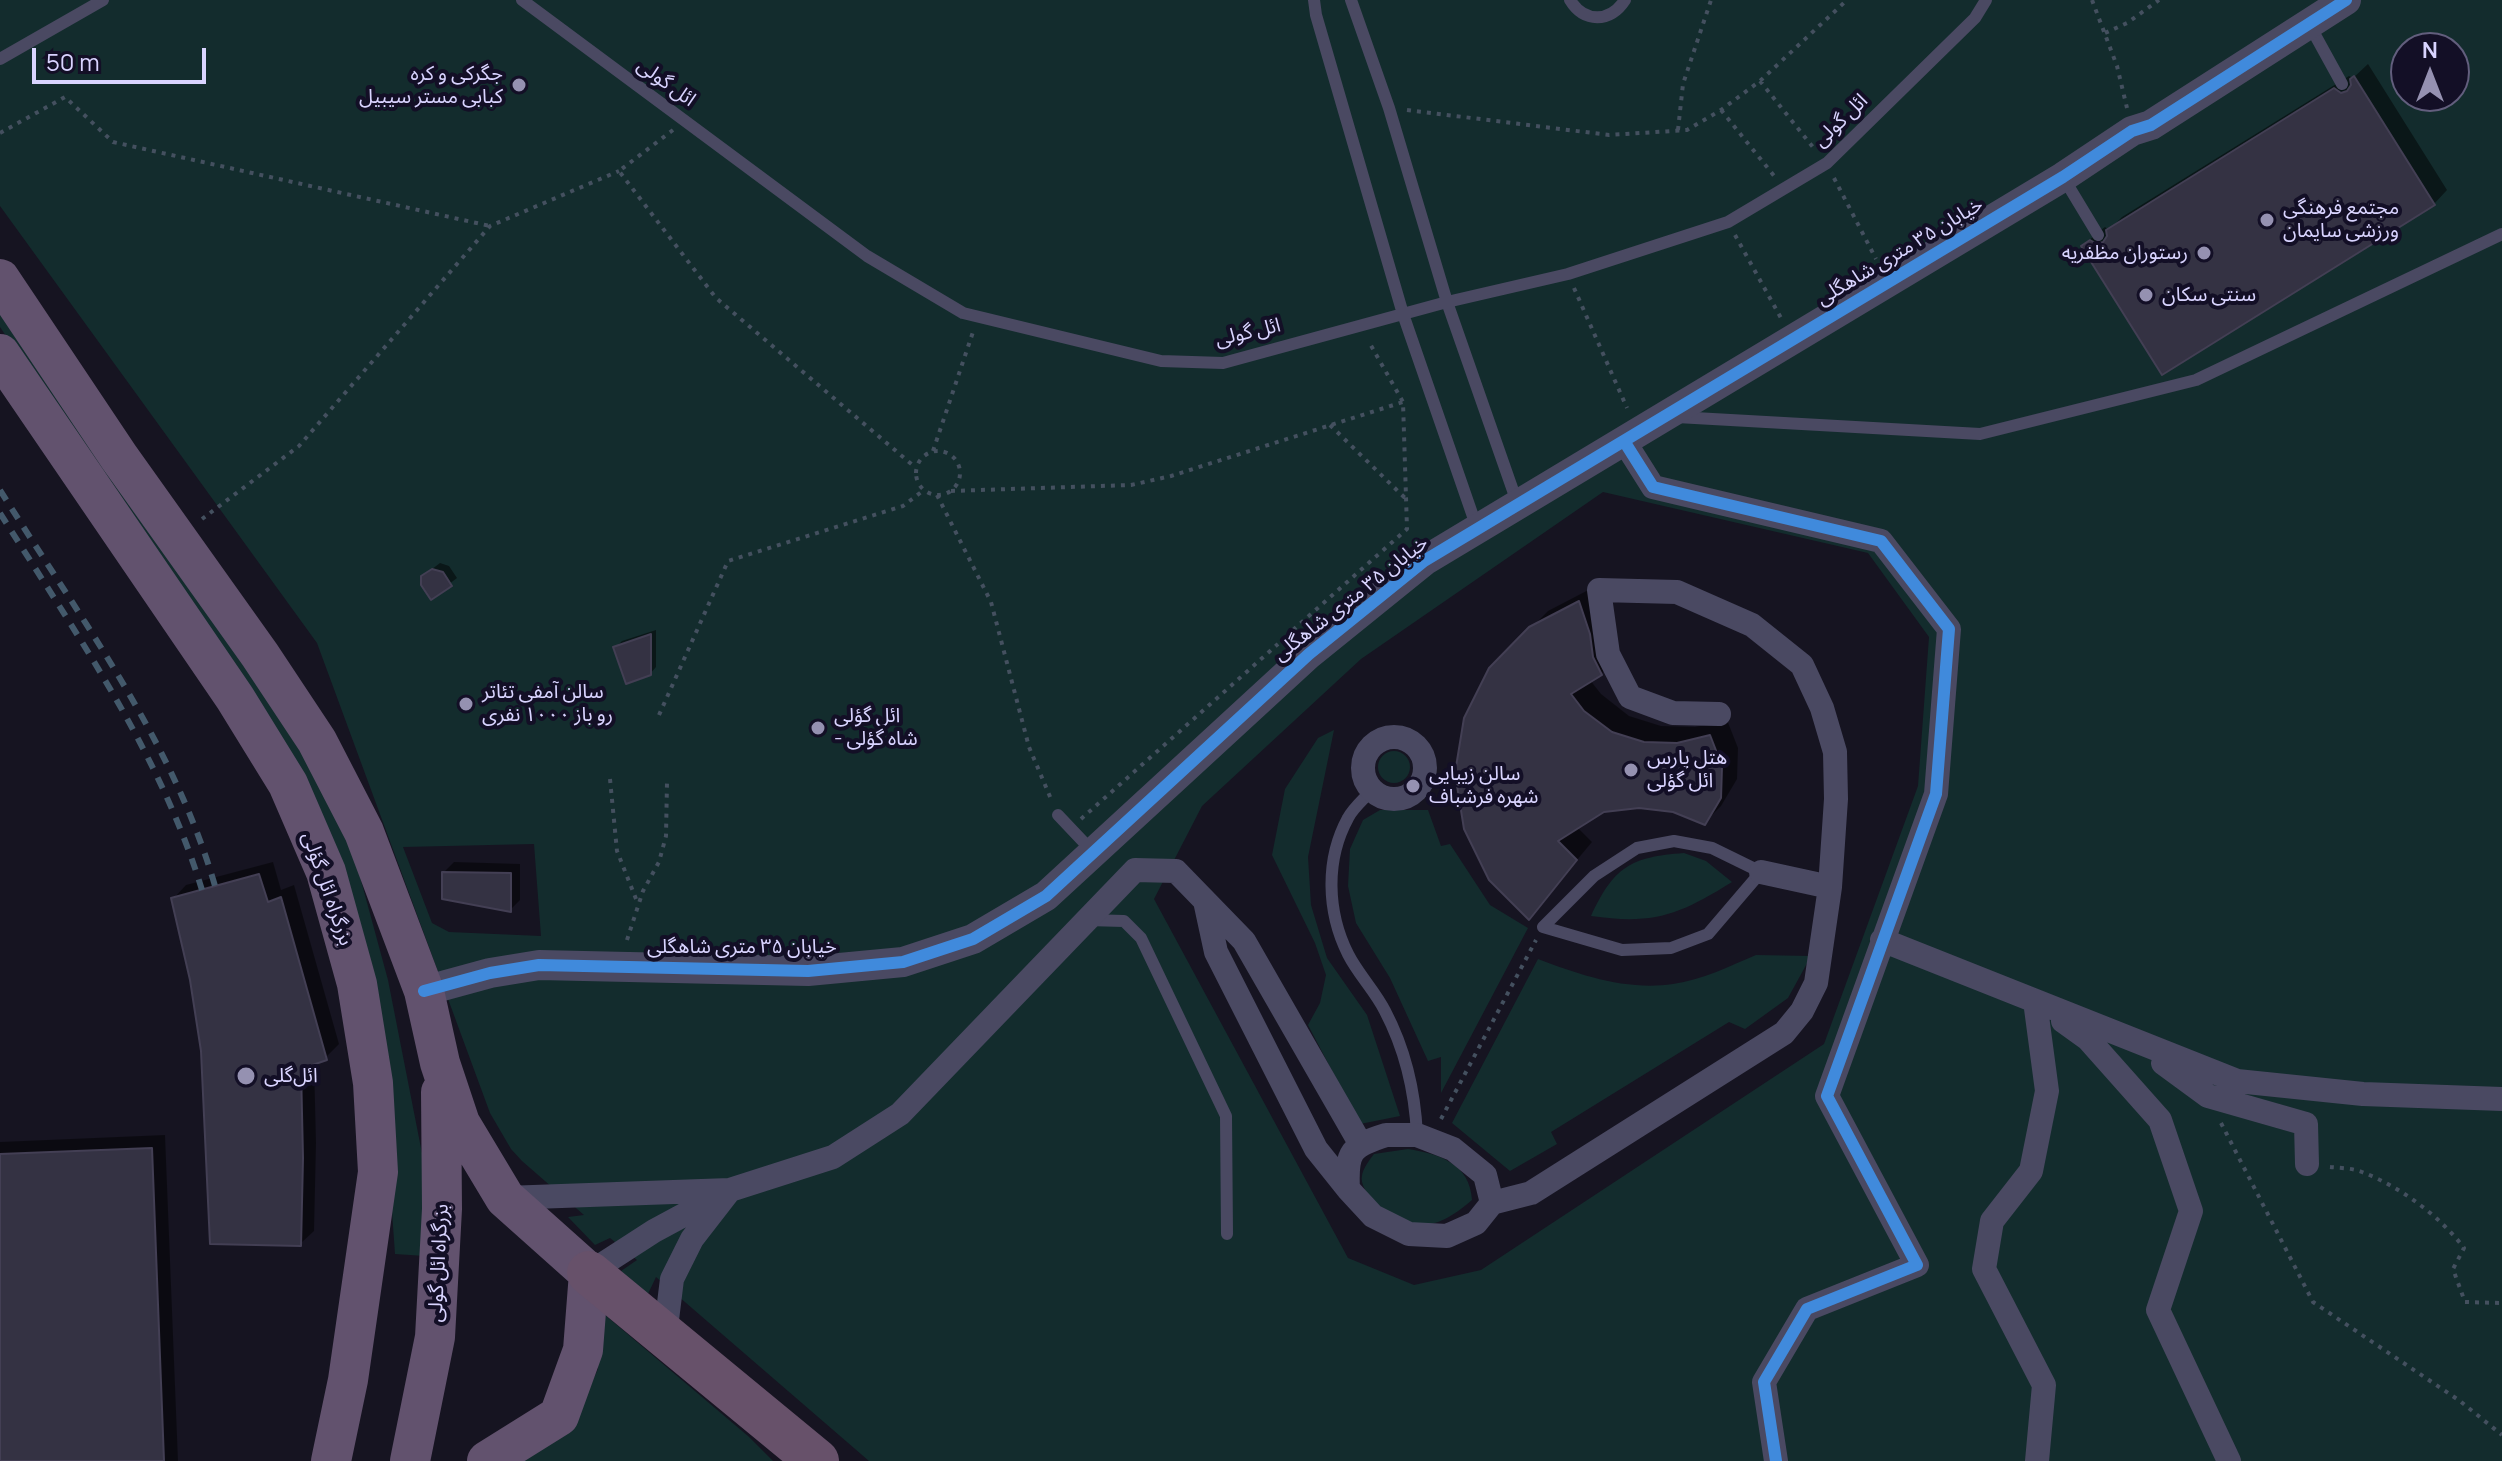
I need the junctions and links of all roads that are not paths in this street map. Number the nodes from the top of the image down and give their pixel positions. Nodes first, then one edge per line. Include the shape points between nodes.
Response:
1 (103, 0) edge
2 (522, 0) edge
3 (1314, 0) edge
4 (1351, 0) edge
5 (1570, 0) edge
6 (1625, 0) edge
7 (1986, 0) edge
8 (2346, 0) edge
9 (2309, 24) junction
10 (0, 59) edge
11 (2342, 84) dead end
12 (2063, 177) junction
13 (2502, 234) edge
14 (2098, 235) dead end
15 (0, 279) edge
16 (1447, 302) junction
17 (1403, 314) junction
18 (0, 354) edge
19 (1664, 416) junction
20 (1631, 437) junction
21 (1518, 505) junction
22 (1478, 531) junction
23 (1719, 714) dead end
24 (1372, 790) dead end
25 (1058, 815) road end
26 (1093, 852) junction
27 (1761, 872) junction
28 (1830, 887) junction
29 (1204, 899) junction
30 (1087, 920) junction
31 (1882, 940) junction
32 (424, 991) junction
33 (2035, 1001) junction
34 (2115, 1033) junction
35 (440, 1063) junction
36 (2502, 1099) edge
37 (1424, 1137) junction
38 (1360, 1143) junction
39 (2307, 1164) road end
40 (1348, 1189) junction
41 (730, 1190) junction
42 (505, 1198) junction
43 (1492, 1203) junction
44 (1227, 1234) dead end
45 (589, 1273) junction
46 (665, 1336) junction
47 (331, 1461) edge
48 (410, 1461) edge
49 (487, 1461) edge
50 (817, 1461) edge
51 (1776, 1461) edge
52 (2037, 1461) edge
53 (2229, 1461) edge

1 - 10 lane
2 - 17 lane, ائل گولی via 867,256 963,313 1161,361 1223,363
3 - 17 lane
4 - 16 lane
5 - 6 lane via 1584,15 1603,18
7 - 16 lane, ائل گولی via 1975,18 1827,163 1728,222 1568,274
8 - 9 street, خیابان ۳۵ متری شاهگلی
9 - 11 lane
9 - 12 street, خیابان ۳۵ متری شاهگلی
12 - 14 lane
12 - 19 street, خیابان ۳۵ متری شاهگلی
13 - 19 lane via 2196,380 1980,434
15 - 32 highway via 317,741 364,832
16 - 17 lane, ائل گولی
16 - 21 lane
17 - 22 lane
18 - 47 highway, بزرگراه ائل گؤلی via 235,698 288,784 326,872 357,984 373,1083 378,1172
19 - 20 street, خیابان ۳۵ متری شاهگلی
20 - 21 street, خیابان ۳۵ متری شاهگلی
20 - 31 street via 1653,487 1881,541 1949,629 1936,794
21 - 22 street, خیابان ۳۵ متری شاهگلی
22 - 26 street, خیابان ۳۵ متری شاهگلی via 1424,561 1309,654
23 - 28 street via 1673,713 1630,697 1608,654 1599,590 1677,592 1752,625 1802,665 1835,752
24 - 37 lane via 1348,817 1331,865 1333,913 1348,955 1385,1010
25 - 26 lane
26 - 32 street, خیابان ۳۵ متری شاهگلی via 1046,896 973,939 903,962 808,971 539,965
27 - 27 lane via 1708,934 1671,948 1622,950 1543,927 1594,876 1637,848 1674,841 1712,848
27 - 28 street
28 - 43 street via 1816,983 1784,1033 1531,1193
29 - 30 street via 1176,871 1135,870
29 - 38 street via 1244,941
29 - 40 street via 1216,952 1316,1149
30 - 41 street via 900,1114 833,1157
30 - 44 lane via 1124,921 1141,938 1226,1116
31 - 33 street
31 - 51 street via 1827,1096 1917,1265 1807,1309 1764,1382
32 - 35 highway
33 - 34 street
33 - 52 street via 2047,1091 2031,1171 1992,1221 1984,1269 2044,1385
33 - 53 street via 2088,1039 2160,1120 2191,1211 2158,1310
34 - 36 street via 2237,1081 2363,1094
34 - 39 street via 2208,1096 2306,1124
35 - 42 highway via 460,1123
35 - 48 highway, بزرگراه ائل گولی via 442,1209 435,1337
37 - 38 street via 1386,1135
37 - 43 street via 1453,1149 1485,1175
38 - 40 street via 1347,1162
40 - 43 street via 1373,1216 1409,1234 1447,1236 1476,1223
41 - 42 street
41 - 45 street
41 - 46 street via 692,1239 672,1279
42 - 45 highway
45 - 46 highway
45 - 49 highway via 583,1350 559,1416
46 - 50 highway

